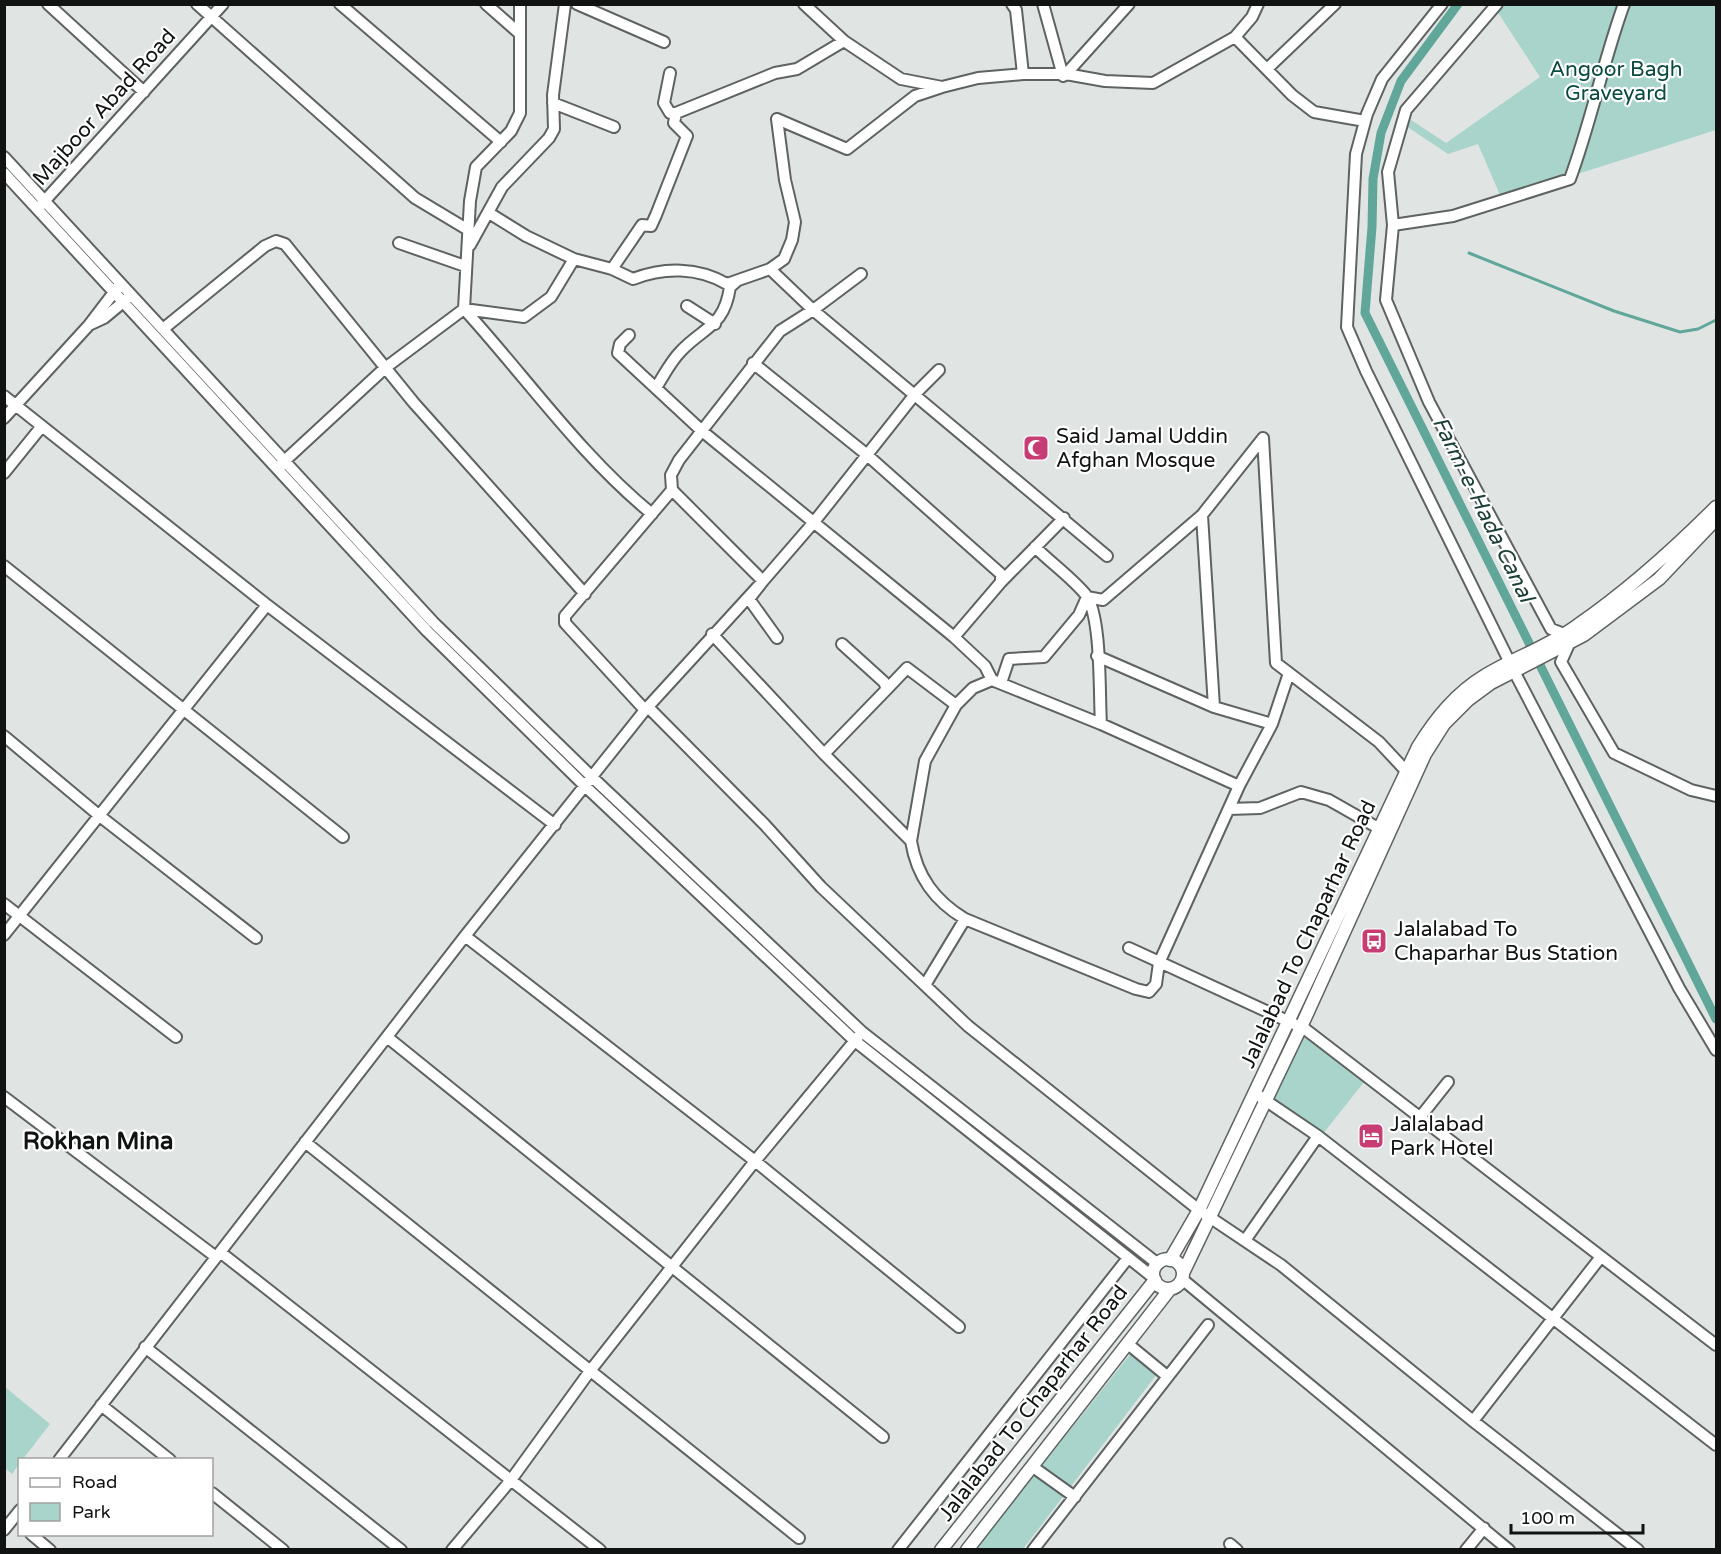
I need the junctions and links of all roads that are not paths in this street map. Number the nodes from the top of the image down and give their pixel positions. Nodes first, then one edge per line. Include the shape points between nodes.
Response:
1 (48, 4) edge
2 (197, 4) edge
3 (223, 4) edge
4 (340, 4) edge
5 (486, 4) edge
6 (520, 4) edge
7 (564, 4) edge
8 (577, 4) edge
9 (804, 4) edge
10 (1012, 4) edge
11 (1043, 4) edge
12 (1130, 4) edge
13 (1258, 4) edge
14 (1335, 4) edge
15 (1497, 4) edge
16 (1624, 4) edge
17 (1436, 7) edge
18 (211, 17) junction
19 (519, 33) junction
20 (1235, 37) junction
21 (844, 41) junction
22 (664, 42) dead end
23 (1268, 68) junction
24 (670, 73) dead end
25 (1023, 74) junction
26 (1064, 75) junction
27 (942, 87) junction
28 (144, 92) junction
29 (553, 103) junction
30 (676, 113) junction
31 (1365, 121) junction
32 (614, 127) dead end
33 (501, 142) junction
34 (4, 157) edge
35 (4, 173) edge
36 (41, 205) junction
37 (489, 213) junction
38 (1393, 225) junction
39 (470, 231) junction
40 (399, 243) dead end
41 (469, 248) junction
42 (574, 259) junction
43 (465, 266) junction
44 (612, 269) junction
45 (770, 269) junction
46 (861, 274) dead end
47 (742, 277) junction
48 (118, 287) junction
49 (128, 298) junction
50 (687, 306) dead end
51 (464, 309) junction
52 (813, 310) junction
53 (715, 324) junction
54 (89, 325) junction
55 (163, 329) junction
56 (629, 335) dead end
57 (753, 363) junction
58 (385, 368) junction
59 (939, 370) dead end
60 (657, 386) junction
61 (916, 393) junction
62 (4, 396) edge
63 (15, 405) junction
64 (4, 418) edge
65 (42, 426) junction
66 (702, 431) junction
67 (866, 454) junction
68 (280, 465) junction
69 (4, 473) edge
70 (672, 490) junction
71 (1716, 507) edge
72 (652, 514) junction
73 (1202, 515) junction
74 (1064, 518) junction
75 (1716, 519) edge
76 (814, 522) junction
77 (1035, 547) junction
78 (1107, 556) dead end
79 (4, 566) edge
80 (763, 581) junction
81 (1001, 582) junction
82 (585, 594) junction
83 (1087, 597) junction
84 (267, 605) junction
85 (1581, 631) junction
86 (712, 634) junction
87 (954, 637) junction
88 (777, 638) dead end
89 (1562, 642) junction
90 (842, 644) dead end
91 (1097, 656) junction
92 (1517, 665) junction
93 (1289, 673) junction
94 (997, 681) junction
95 (887, 689) junction
96 (956, 705) junction
97 (1214, 707) junction
98 (184, 709) junction
99 (647, 709) junction
100 (1101, 724) junction
101 (1272, 724) junction
102 (4, 736) edge
103 (824, 754) junction
104 (1407, 771) junction
105 (590, 782) junction
106 (1239, 786) junction
107 (1716, 796) edge
108 (1229, 809) junction
109 (101, 817) junction
110 (555, 825) junction
111 (1380, 829) junction
112 (343, 837) dead end
113 (911, 841) junction
114 (4, 904) edge
115 (19, 915) junction
116 (966, 919) junction
117 (4, 935) edge
118 (465, 936) junction
119 (256, 938) dead end
120 (1129, 948) dead end
121 (1159, 963) junction
122 (925, 985) junction
123 (1288, 1022) junction
124 (1301, 1027) junction
125 (862, 1032) junction
126 (176, 1037) dead end
127 (387, 1037) junction
128 (855, 1041) junction
129 (1716, 1050) edge
130 (1448, 1082) dead end
131 (1254, 1093) junction
132 (4, 1097) edge
133 (1266, 1100) junction
134 (1421, 1116) junction
135 (1318, 1136) junction
136 (305, 1142) junction
137 (755, 1161) junction
138 (1205, 1214) junction
139 (1246, 1239) junction
140 (218, 1255) junction
141 (1128, 1258) junction
142 (1600, 1258) junction
143 (1164, 1262) junction
144 (673, 1266) junction
145 (1183, 1276) junction
146 (1154, 1279) junction
147 (1170, 1289) junction
148 (1552, 1317) junction
149 (1208, 1325) dead end
150 (959, 1327) dead end
151 (1128, 1344) junction
152 (1716, 1345) edge
153 (145, 1347) junction
154 (590, 1371) junction
155 (1167, 1376) junction
156 (101, 1405) junction
157 (1473, 1421) junction
158 (883, 1437) dead end
159 (1716, 1445) edge
160 (61, 1458) edge
161 (167, 1458) edge
162 (1033, 1467) junction
163 (511, 1480) junction
164 (213, 1493) edge
165 (1075, 1497) junction
166 (16, 1523) edge
167 (1484, 1528) junction
168 (4, 1530) edge
169 (33, 1536) edge
170 (799, 1538) dead end
171 (50, 1550) edge
172 (283, 1550) edge
173 (401, 1550) edge
174 (453, 1550) edge
175 (600, 1550) edge
176 (898, 1550) edge
177 (941, 1550) edge
178 (967, 1550) edge
179 (1033, 1550) edge
180 (1466, 1550) edge
181 (1509, 1550) edge
182 (1638, 1550) edge

1 - 28 street
2 - 18 street
3 - 18 street, Majboor Abad Road
4 - 33 street
5 - 19 street
6 - 19 street
7 - 29 street
8 - 22 street
9 - 21 street
10 - 25 street via 1016,10
11 - 26 street
12 - 26 street
13 - 20 street
14 - 23 street
15 - 38 street via 1406,110 1388,172
16 - 38 street via 1605,55 1589,127 1570,179 1453,216
17 - 31 street via 1383,79
18 - 28 street, Majboor Abad Road
18 - 39 street via 415,198
19 - 33 street via 520,112
20 - 23 street
20 - 26 street via 1153,83
21 - 27 street via 901,79
21 - 30 street via 797,69 775,73
23 - 31 street via 1314,112
24 - 30 street via 664,103 670,113
25 - 26 street
25 - 27 street via 978,78
27 - 45 street via 915,96 847,149 777,118 795,222 784,259
28 - 36 street, Majboor Abad Road
29 - 32 street
29 - 37 street via 554,129 549,138 502,187
30 - 44 street via 674,123 687,136 656,215 651,226 642,225
31 - 92 street via 1356,154 1347,327 1454,550
33 - 39 street via 476,167
34 - 36 street
35 - 36 street
36 - 48 street
37 - 41 street
37 - 42 street
38 - 89 street via 1386,300 1429,402 1551,629
39 - 41 street
40 - 43 street
41 - 43 street
42 - 44 street
42 - 51 street via 550,297 524,317
43 - 51 street
44 - 47 street via 633,279 670,269 718,278 727,284
45 - 47 street
45 - 52 street
46 - 52 street
47 - 53 street via 730,287 727,304
48 - 49 street
48 - 54 street
49 - 54 street
49 - 55 street
49 - 68 street
50 - 53 street
51 - 58 street
51 - 72 street via 516,366 560,424
52 - 57 street via 780,331
52 - 61 street
53 - 60 street via 681,351
54 - 63 street
55 - 58 street via 265,246 281,242
55 - 68 street
56 - 60 street via 618,352
57 - 66 street
57 - 67 street
58 - 68 street
58 - 82 street
59 - 61 street
60 - 66 street
61 - 67 street
61 - 74 street
62 - 63 street
63 - 64 street
63 - 65 street
65 - 69 street
65 - 84 street
66 - 70 street via 671,475
66 - 76 street
67 - 76 street
67 - 81 street via 1001,574
68 - 105 street via 427,631
70 - 72 street
70 - 80 street
71 - 85 main road via 1652,570
72 - 82 street
73 - 83 street via 1103,600
73 - 93 street via 1263,438 1276,663
73 - 97 street
74 - 77 street
74 - 78 street
75 - 85 main road via 1659,579
76 - 80 street
76 - 87 street
77 - 81 street
77 - 83 street
79 - 98 street
80 - 86 street
80 - 88 street via 749,599
81 - 87 street
82 - 99 street via 565,616 565,622
83 - 91 street via 1099,642
83 - 94 street via 1079,615 1044,657 1009,659
84 - 98 street
84 - 110 street
85 - 89 main road
86 - 99 street
86 - 103 street
87 - 94 street
89 - 92 main road
89 - 107 street via 1561,662 1614,753 1691,790
90 - 95 street
91 - 97 street
91 - 100 street
92 - 104 main road, Jalalabad To Chaparhar Road via 1486,675 1448,705 1432,724
92 - 124 main road, Jalalabad To Chaparhar Road via 1468,699 1444,724 1425,754
92 - 129 street via 1679,988
93 - 101 street
93 - 104 street via 1379,742
94 - 96 street via 973,688
94 - 100 street
95 - 96 street via 907,668
95 - 103 street
96 - 113 street via 925,761
97 - 101 street
98 - 109 street
98 - 112 street
99 - 105 street
99 - 122 street via 765,825 821,887
100 - 106 street
101 - 106 street
102 - 109 street
103 - 113 street
104 - 111 main road, Jalalabad To Chaparhar Road
105 - 110 street
105 - 125 street
105 - 128 street
106 - 108 street
108 - 111 street via 1260,808 1301,792 1329,800
108 - 121 street
109 - 115 street
109 - 119 street
110 - 118 street
111 - 123 main road, Jalalabad To Chaparhar Road
113 - 116 street via 929,889 951,911
114 - 115 street
115 - 117 street
115 - 126 street
116 - 121 street via 1142,991 1149,992 1156,984
116 - 122 street
118 - 127 street
118 - 137 street
120 - 121 street
121 - 123 street
122 - 138 street via 968,1026
123 - 124 street
123 - 131 main road, Jalalabad To Chaparhar Road
124 - 133 main road, Jalalabad To Chaparhar Road
124 - 134 street
125 - 128 street
125 - 143 street
127 - 136 street
127 - 144 street
128 - 137 street
128 - 141 street
130 - 134 street
131 - 133 street
131 - 138 main road, Jalalabad To Chaparhar Road
132 - 140 street
133 - 135 street
133 - 138 main road, Jalalabad To Chaparhar Road
134 - 142 street
135 - 139 street
135 - 148 street
136 - 140 street
136 - 154 street
137 - 144 street
137 - 150 street
138 - 139 street
138 - 143 main road, Jalalabad To Chaparhar Road
138 - 145 main road, Jalalabad To Chaparhar Road
139 - 157 street
140 - 153 street
140 - 163 street
141 - 146 street
141 - 176 street
142 - 148 street
142 - 152 street
143 - 145 main road via 1176,1262
143 - 146 main road
144 - 154 street
144 - 158 street
145 - 147 main road via 1179,1285
145 - 167 street
146 - 147 main road via 1160,1287
146 - 177 main road, Jalalabad To Chaparhar Road
147 - 151 main road, Jalalabad To Chaparhar Road
148 - 157 street
148 - 159 street
149 - 155 street
151 - 155 street
151 - 162 main road, Jalalabad To Chaparhar Road
153 - 156 street
153 - 173 street
154 - 163 street
154 - 170 street
155 - 165 street
156 - 160 street
156 - 161 street
157 - 182 street
162 - 165 street
162 - 178 main road, Jalalabad To Chaparhar Road
163 - 174 street
163 - 175 street
164 - 172 street
165 - 179 street
166 - 168 street
167 - 180 street
167 - 181 street
169 - 171 street

